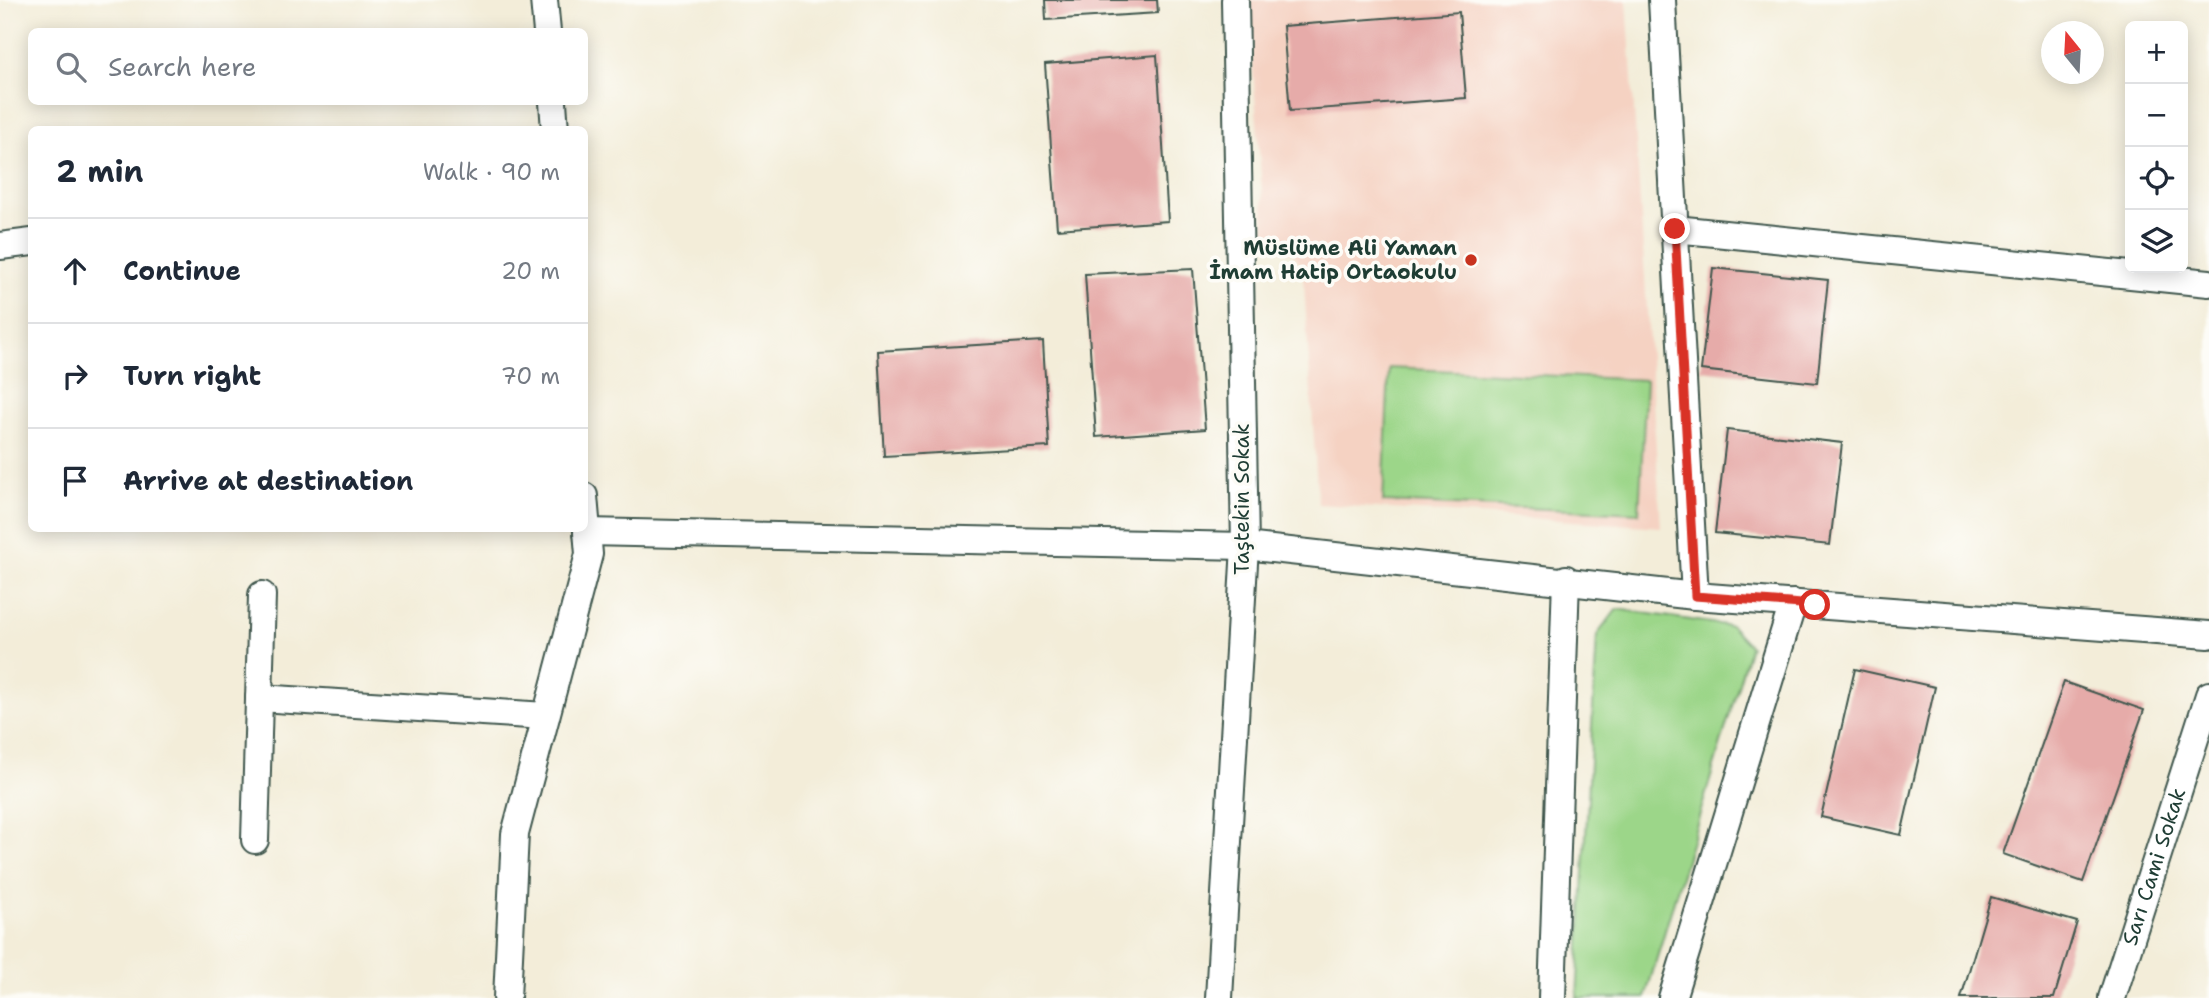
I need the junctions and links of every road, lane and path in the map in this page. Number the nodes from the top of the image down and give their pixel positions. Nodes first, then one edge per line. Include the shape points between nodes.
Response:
1 (544, 0) edge
2 (1235, 0) edge
3 (1662, 0) edge
4 (547, 28) edge
5 (553, 105) edge
6 (555, 126) edge
7 (1675, 229) junction
8 (28, 242) edge
9 (0, 246) edge
10 (2209, 283) edge
11 (588, 531) edge
12 (587, 532) edge
13 (1245, 546) junction
14 (1566, 579) junction
15 (262, 595) dead end
16 (1695, 596) junction
17 (1793, 603) junction
18 (2209, 635) edge
19 (2209, 695) edge
20 (260, 698) junction
21 (546, 716) junction
22 (255, 840) dead end
23 (507, 998) edge
24 (1219, 998) edge
25 (1552, 998) edge
26 (1672, 998) edge
27 (2112, 998) edge

1 - 4 street
2 - 13 street, Taştekin Sokak
3 - 7 street
5 - 6 street
7 - 10 street
7 - 16 street
8 - 9 street
11 - 13 street
12 - 21 street via 589,554
13 - 14 street
13 - 24 street, Taştekin Sokak
14 - 16 street
14 - 25 street
15 - 20 street
16 - 17 street
17 - 18 street
17 - 26 street
19 - 27 street, Sarı Cami Sokak
20 - 21 street
20 - 22 street
21 - 23 street via 515,834

